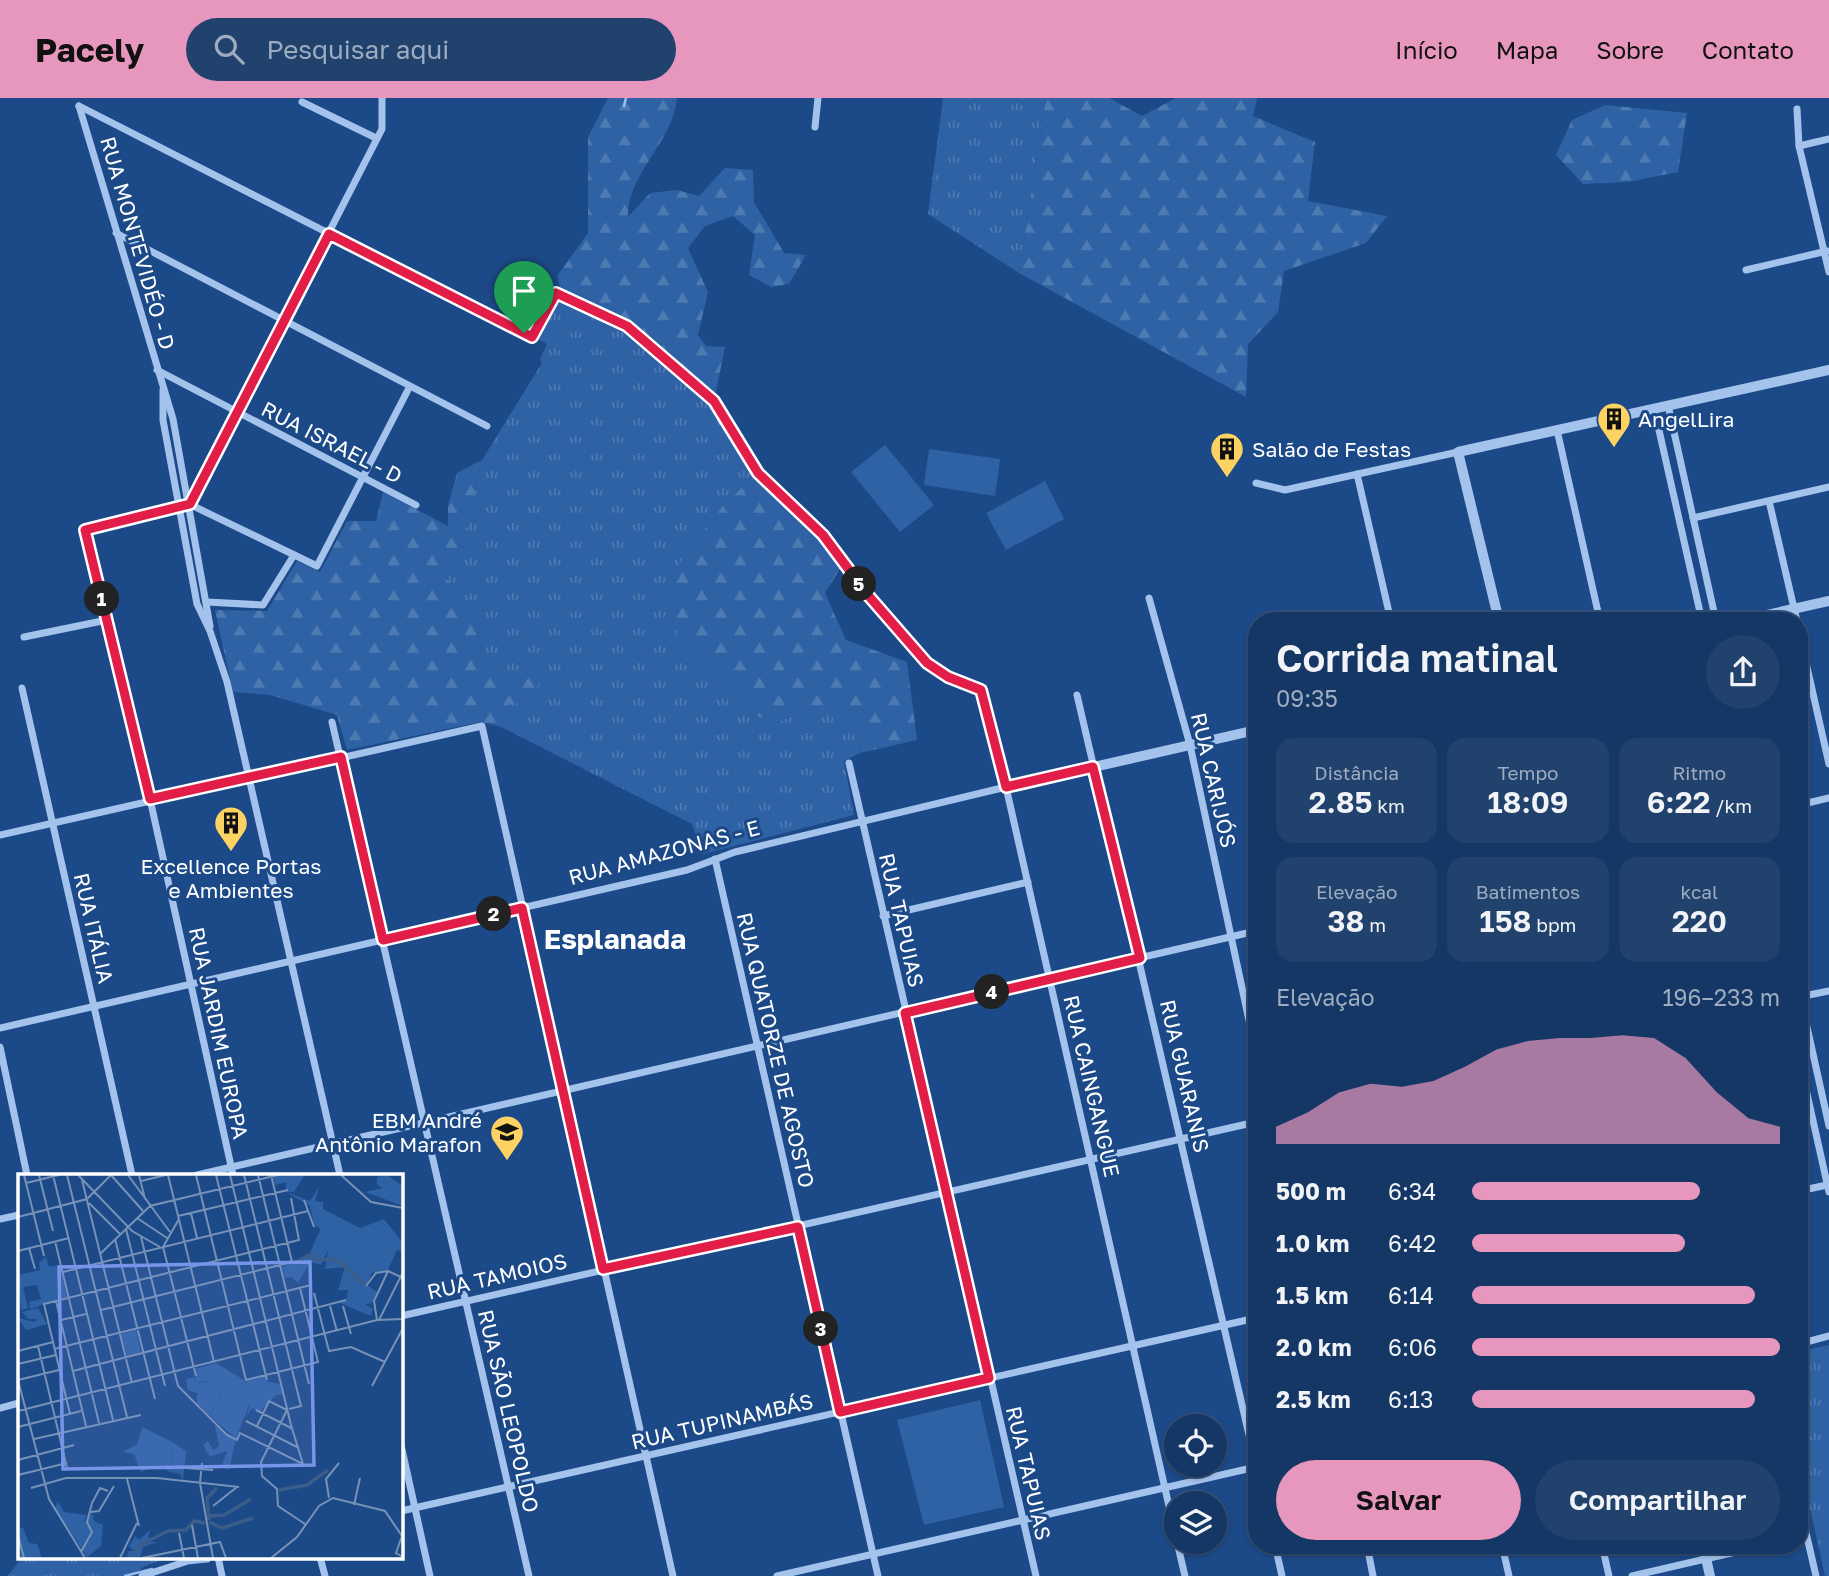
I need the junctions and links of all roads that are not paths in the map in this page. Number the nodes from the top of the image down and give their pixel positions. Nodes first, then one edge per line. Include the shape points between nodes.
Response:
1 (382, 98) edge
2 (818, 98) edge
3 (302, 102) dead end
4 (1797, 109) dead end
5 (814, 127) dead end
6 (376, 138) junction
7 (1829, 139) edge
8 (1799, 146) junction
9 (116, 233) junction
10 (329, 234) junction
11 (1827, 251) edge
12 (1746, 270) dead end
13 (1829, 272) edge
14 (285, 321) junction
15 (157, 370) junction
16 (1829, 370) edge
17 (410, 386) junction
18 (163, 390) junction
19 (1668, 405) junction
20 (1654, 408) junction
21 (237, 412) junction
22 (486, 426) dead end
23 (1557, 430) junction
24 (1458, 452) junction
25 (180, 454) junction
26 (169, 456) junction
27 (1357, 474) junction
28 (361, 477) junction
29 (1256, 484) dead end
30 (1829, 487) edge
31 (1769, 501) junction
32 (190, 504) junction
33 (416, 505) dead end
34 (180, 506) junction
35 (1693, 519) junction
36 (294, 555) junction
37 (1149, 598) dead end
38 (1829, 601) edge
39 (207, 602) junction
40 (1794, 609) junction
41 (1389, 612) edge
42 (1497, 612) edge
43 (1598, 612) edge
44 (1700, 612) edge
45 (1714, 612) edge
46 (1781, 612) edge
47 (1795, 612) edge
48 (107, 620) junction
49 (210, 631) junction
50 (24, 637) dead end
51 (1808, 672) edge
52 (22, 688) dead end
53 (1077, 695) dead end
54 (332, 722) dead end
55 (1248, 732) edge
56 (1190, 745) junction
57 (341, 757) junction
58 (849, 763) dead end
59 (1829, 764) edge
60 (1093, 767) junction
61 (250, 777) junction
62 (1006, 787) junction
63 (1829, 798) edge
64 (150, 799) junction
65 (1808, 803) edge
66 (862, 821) junction
67 (52, 822) junction
68 (0, 835) edge
69 (715, 859) junction
70 (1028, 882) junction
71 (522, 908) junction
72 (883, 916) junction
73 (1248, 932) edge
74 (1230, 937) junction
75 (383, 940) junction
76 (1140, 958) junction
77 (291, 961) junction
78 (1050, 979) junction
79 (191, 984) junction
80 (1829, 991) edge
81 (1808, 994) edge
82 (93, 1006) junction
83 (905, 1013) junction
84 (1248, 1017) edge
85 (0, 1028) edge
86 (1808, 1034) edge
87 (0, 1047) edge
88 (757, 1048) junction
89 (564, 1093) junction
90 (1808, 1098) edge
91 (425, 1124) junction
92 (1248, 1124) edge
93 (1829, 1126) edge
94 (1182, 1139) junction
95 (333, 1145) junction
96 (1092, 1159) junction
97 (232, 1171) edge
98 (27, 1174) edge
99 (132, 1174) edge
100 (206, 1174) edge
101 (340, 1174) edge
102 (1828, 1188) edge
103 (1808, 1190) edge
104 (947, 1193) junction
105 (18, 1215) edge
106 (0, 1219) edge
107 (798, 1227) junction
108 (603, 1269) junction
109 (466, 1301) junction
110 (402, 1316) edge
111 (1248, 1320) edge
112 (1224, 1325) junction
113 (1829, 1336) edge
114 (1808, 1342) edge
115 (1133, 1346) junction
116 (989, 1378) junction
117 (18, 1403) edge
118 (0, 1408) edge
119 (840, 1412) junction
120 (1248, 1431) edge
121 (402, 1450) edge
122 (646, 1456) junction
123 (1248, 1468) edge
124 (508, 1487) junction
125 (1165, 1487) junction
126 (1166, 1491) edge
127 (415, 1508) junction
128 (402, 1511) edge
129 (1022, 1520) junction
130 (1808, 1552) edge
131 (873, 1554) junction
132 (1180, 1554) edge
133 (1277, 1554) edge
134 (1369, 1554) edge
135 (1504, 1554) edge
136 (1604, 1554) edge
137 (1705, 1554) edge
138 (1727, 1554) edge
139 (197, 1558) edge
140 (218, 1558) edge
141 (320, 1558) edge
142 (1706, 1559) junction
143 (142, 1576) edge
144 (222, 1576) edge
145 (325, 1576) edge
146 (430, 1576) edge
147 (528, 1576) edge
148 (673, 1576) edge
149 (777, 1576) edge
150 (878, 1576) edge
151 (1036, 1576) edge
152 (1185, 1576) edge
153 (1282, 1576) edge
154 (1373, 1576) edge
155 (1509, 1576) edge
156 (1609, 1576) edge
157 (1632, 1576) edge
158 (1710, 1576) edge
159 (1816, 1576) edge

1 - 6 street via 382,129
2 - 5 street
3 - 6 street
4 - 8 street
6 - 10 street
7 - 8 street
8 - 11 street
9 - 10 street, RUA MONTEVIDÉO - D via 79,106
9 - 14 street
9 - 15 street, RUA MONTEVIDÉO - D
10 - 14 street
10 - 62 street, RUA CAINGANGUE via 532,337 556,293 627,326 714,401 758,473 823,535 927,663 981,690
11 - 12 street
11 - 13 street
14 - 17 street
14 - 21 street
15 - 18 street, RUA MONTEVIDÉO - D
15 - 21 street, RUA ISRAEL - D
16 - 19 street
17 - 22 street
17 - 28 street
18 - 25 street, RUA MONTEVIDÉO - D
18 - 26 street, RUA MONTEVIDÉO - D
19 - 20 street
19 - 35 street
20 - 23 street
20 - 44 street
21 - 28 street, RUA ISRAEL - D
21 - 32 street
23 - 24 street
23 - 43 street
24 - 27 street
24 - 42 street
25 - 26 street
25 - 32 street, RUA MONTEVIDÉO - D
26 - 34 street, RUA MONTEVIDÉO - D
27 - 29 street via 1285,490
27 - 41 street
28 - 33 street, RUA ISRAEL - D
28 - 36 street via 317,566
30 - 31 street
31 - 35 street
31 - 40 street
32 - 34 street
32 - 36 street
32 - 39 street, RUA MONTEVIDÉO - D
34 - 48 street, RUA JARDIM EUROPA via 85,530
34 - 49 street, RUA MONTEVIDÉO - D via 197,604
35 - 45 street
36 - 39 street via 263,605
37 - 56 street, RUA CARIJÓS
38 - 40 street
39 - 49 street, RUA MONTEVIDÉO - D
40 - 46 street
40 - 47 street
48 - 50 street
48 - 64 street, RUA JARDIM EUROPA
49 - 61 street, RUA MONTEVIDÉO - D
51 - 59 street
52 - 67 street, RUA ITÁLIA
53 - 60 street, RUA GUARANIS
54 - 57 street, RUA SÃO LEOPOLDO
55 - 56 street, RUA AMAZONAS - E
56 - 60 street, RUA AMAZONAS - E
56 - 74 street, RUA CARIJÓS
57 - 61 street
57 - 71 street via 482,726
57 - 75 street, RUA SÃO LEOPOLDO
58 - 66 street, RUA TAPUIAS
60 - 62 street, RUA AMAZONAS - E
60 - 76 street, RUA GUARANIS
61 - 64 street
61 - 77 street, RUA MONTEVIDÉO - D
62 - 66 street, RUA AMAZONAS - E
62 - 70 street, RUA CAINGANGUE
63 - 65 street
64 - 67 street
64 - 79 street, RUA JARDIM EUROPA
66 - 69 street, RUA AMAZONAS - E
66 - 72 street, RUA TAPUIAS
67 - 68 street
67 - 82 street, RUA ITÁLIA
69 - 71 street, RUA AMAZONAS - E via 687,870
69 - 88 street, RUA QUATORZE DE AGOSTO
70 - 72 street
70 - 78 street, RUA CAINGANGUE
71 - 75 street, RUA AMAZONAS - E
71 - 89 street
72 - 83 street, RUA TAPUIAS
73 - 74 street
74 - 76 street
74 - 84 street, RUA CARIJÓS
75 - 77 street, RUA AMAZONAS - E
75 - 91 street, RUA SÃO LEOPOLDO
76 - 78 street
76 - 94 street, RUA GUARANIS
77 - 79 street, RUA AMAZONAS - E
77 - 95 street, RUA MONTEVIDÉO - D
78 - 83 street
78 - 96 street, RUA CAINGANGUE
79 - 82 street, RUA AMAZONAS - E
79 - 97 street, RUA JARDIM EUROPA
80 - 81 street
82 - 85 street, RUA AMAZONAS - E
82 - 99 street, RUA ITÁLIA
83 - 88 street
83 - 104 street, RUA TAPUIAS
86 - 93 street
87 - 98 street
88 - 89 street
88 - 107 street, RUA QUATORZE DE AGOSTO
89 - 91 street
89 - 108 street
90 - 102 street
91 - 95 street
91 - 109 street, RUA SÃO LEOPOLDO
92 - 94 street, RUA TAMOIOS
94 - 96 street, RUA TAMOIOS
94 - 112 street, RUA GUARANIS
95 - 97 street
95 - 101 street, RUA MONTEVIDÉO - D
96 - 104 street, RUA TAMOIOS
96 - 115 street, RUA CAINGANGUE
97 - 100 street
102 - 103 street
104 - 107 street, RUA TAMOIOS
104 - 116 street, RUA TAPUIAS
105 - 106 street
107 - 108 street, RUA TAMOIOS
107 - 119 street, RUA QUATORZE DE AGOSTO
108 - 109 street, RUA TAMOIOS
108 - 122 street
109 - 110 street, RUA TAMOIOS
109 - 124 street, RUA SÃO LEOPOLDO
111 - 112 street, RUA TUPINAMBÁS
112 - 115 street, RUA TUPINAMBÁS
112 - 120 street, RUA GUARANIS
113 - 114 street
115 - 116 street, RUA TUPINAMBÁS
115 - 125 street, RUA CAINGANGUE
116 - 119 street, RUA TUPINAMBÁS
116 - 129 street, RUA TAPUIAS
117 - 118 street
119 - 122 street, RUA TUPINAMBÁS
119 - 131 street, RUA QUATORZE DE AGOSTO
121 - 127 street
122 - 124 street, RUA TUPINAMBÁS
122 - 148 street
123 - 125 street
124 - 127 street, RUA TUPINAMBÁS
124 - 147 street, RUA SÃO LEOPOLDO
125 - 126 street, RUA CAINGANGUE
125 - 129 street
127 - 128 street, RUA TUPINAMBÁS
127 - 146 street
129 - 131 street
129 - 151 street, RUA TAPUIAS
130 - 159 street
131 - 149 street
131 - 150 street, RUA QUATORZE DE AGOSTO
132 - 152 street, RUA CAINGANGUE
133 - 153 street
134 - 154 street
135 - 155 street
136 - 156 street
137 - 142 street
138 - 142 street
139 - 143 street
140 - 144 street
141 - 145 street
142 - 157 street
142 - 158 street

